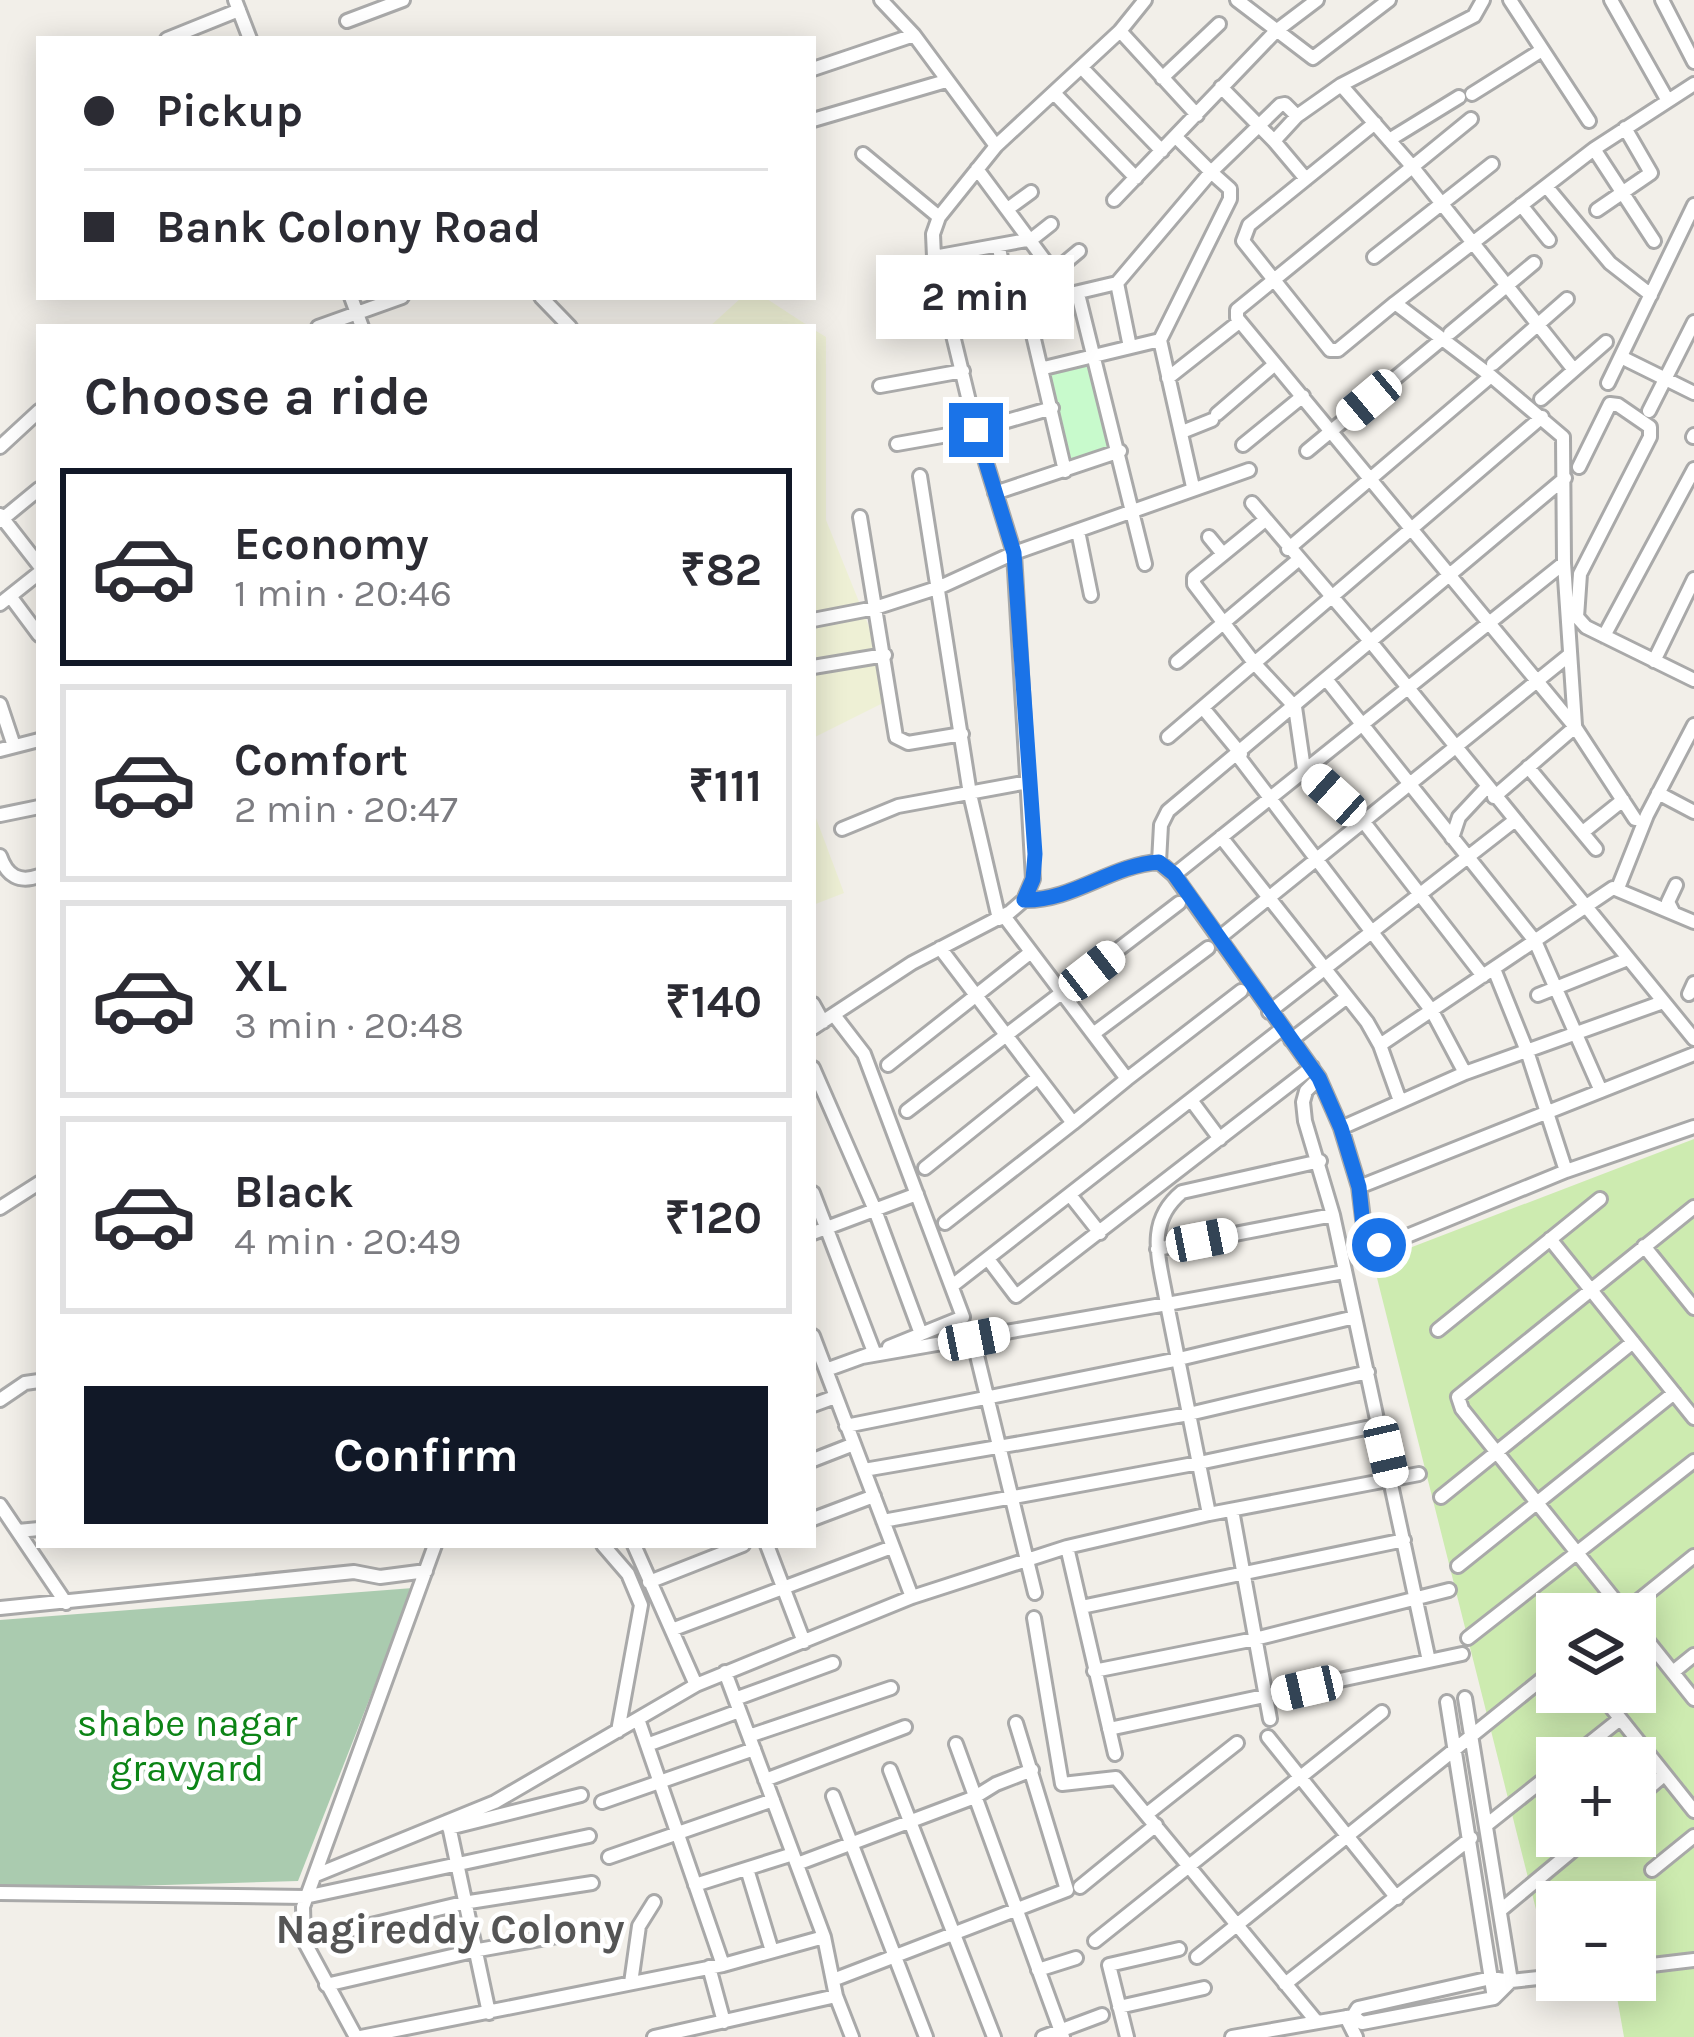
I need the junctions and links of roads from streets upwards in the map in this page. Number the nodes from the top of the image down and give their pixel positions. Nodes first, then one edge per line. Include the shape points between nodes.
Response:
1 (403, 0) edge
2 (881, 0) edge
3 (1144, 0) edge
4 (1317, 0) edge
5 (1389, 0) edge
6 (1483, 0) edge
7 (1510, 0) edge
8 (1611, 0) edge
9 (1662, 0) edge
10 (1243, 2) edge
11 (237, 5) edge
12 (347, 21) dead end
13 (1219, 24) dead end
14 (1120, 31) junction
15 (1276, 31) junction
16 (914, 34) junction
17 (172, 36) edge
18 (249, 36) edge
19 (1542, 50) junction
20 (1694, 62) edge
21 (816, 68) edge
22 (1082, 68) junction
23 (1162, 78) junction
24 (946, 81) junction
25 (1694, 84) edge
26 (1341, 85) junction
27 (1221, 88) junction
28 (1054, 93) junction
29 (1668, 101) junction
30 (1196, 115) junction
31 (1297, 116) junction
32 (816, 119) edge
33 (1471, 119) dead end
34 (1589, 121) dead end
35 (1375, 123) junction
36 (1258, 125) junction
37 (1625, 128) junction
38 (1176, 137) junction
39 (1389, 140) junction
40 (1274, 142) junction
41 (996, 146) junction
42 (1594, 149) junction
43 (1162, 151) junction
44 (863, 154) dead end
45 (1492, 164) dead end
46 (1411, 165) junction
47 (977, 169) junction
48 (1211, 172) junction
49 (1136, 178) junction
50 (1306, 179) junction
51 (1546, 186) junction
52 (1031, 192) dead end
53 (1623, 194) junction
54 (1114, 200) dead end
55 (1441, 205) junction
56 (1521, 205) junction
57 (1694, 205) edge
58 (1009, 208) junction
59 (1597, 210) dead end
60 (939, 217) junction
61 (1051, 224) dead end
62 (1032, 239) junction
63 (1549, 240) dead end
64 (1654, 241) dead end
65 (1677, 241) junction
66 (1471, 244) junction
67 (999, 248) junction
68 (1694, 249) edge
69 (1079, 251) dead end
70 (934, 257) junction
71 (1374, 257) dead end
72 (1534, 263) dead end
73 (1054, 271) junction
74 (1274, 280) junction
75 (1117, 283) junction
76 (1506, 287) junction
77 (1651, 295) junction
78 (1075, 296) junction
79 (1568, 299) dead end
80 (351, 300) edge
81 (393, 300) edge
82 (545, 300) edge
83 (1395, 303) junction
84 (1019, 307) junction
85 (356, 313) junction
86 (952, 322) junction
87 (1240, 322) junction
88 (1694, 322) edge
89 (326, 324) edge
90 (361, 324) edge
91 (567, 324) edge
92 (1537, 325) junction
93 (1446, 336) junction
94 (1160, 340) junction
95 (1606, 342) dead end
96 (1130, 347) junction
97 (1095, 356) junction
98 (1621, 357) junction
99 (1275, 364) junction
100 (1044, 368) junction
101 (962, 370) junction
102 (1492, 370) junction
103 (1574, 370) junction
104 (1168, 378) junction
105 (1667, 381) junction
106 (1608, 383) dead end
107 (880, 386) dead end
108 (1694, 393) edge
109 (1303, 396) junction
110 (1541, 399) dead end
111 (1052, 408) junction
112 (1649, 411) dead end
113 (36, 414) edge
114 (1542, 417) junction
115 (976, 430) junction
116 (1333, 430) junction
117 (1182, 432) junction
118 (897, 444) dead end
119 (1243, 446) dead end
120 (0, 447) edge
121 (1120, 451) junction
122 (1307, 451) dead end
123 (1579, 467) dead end
124 (1694, 469) edge
125 (1249, 470) dead end
126 (1065, 471) junction
127 (920, 476) dead end
128 (1372, 477) junction
129 (1565, 478) junction
130 (1193, 487) junction
131 (36, 491) edge
132 (995, 494) junction
133 (1252, 503) dead end
134 (1134, 509) junction
135 (860, 517) dead end
136 (1, 518) edge
137 (1265, 520) junction
138 (1412, 529) junction
139 (1078, 531) junction
140 (1208, 537) dead end
141 (1288, 549) junction
142 (1014, 553) junction
143 (1223, 554) junction
144 (1298, 560) junction
145 (1564, 563) junction
146 (1145, 564) dead end
147 (36, 565) edge
148 (36, 572) edge
149 (1450, 575) junction
150 (1694, 579) edge
151 (940, 587) junction
152 (1091, 596) dead end
153 (1332, 598) junction
154 (5, 600) edge
155 (875, 608) junction
156 (816, 619) edge
157 (1224, 623) junction
158 (1490, 623) junction
159 (36, 631) edge
160 (1604, 636) junction
161 (1370, 641) junction
162 (885, 655) junction
163 (1568, 656) junction
164 (1654, 661) junction
165 (1177, 662) dead end
166 (1256, 664) junction
167 (816, 666) edge
168 (1326, 679) junction
169 (1694, 680) edge
170 (1537, 683) junction
171 (1409, 688) junction
172 (0, 704) edge
173 (1295, 706) junction
174 (1203, 708) junction
175 (1694, 725) edge
176 (1363, 726) junction
177 (1575, 727) junction
178 (962, 734) junction
179 (1168, 737) dead end
180 (7, 748) edge
181 (1456, 748) junction
182 (1239, 755) junction
183 (1528, 767) junction
184 (1304, 769) junction
185 (1028, 782) junction
186 (1410, 784) junction
187 (1491, 792) junction
188 (1658, 793) junction
189 (970, 794) junction
190 (1270, 797) junction
191 (1623, 800) junction
192 (36, 808) edge
193 (1694, 812) edge
194 (0, 815) edge
195 (1635, 818) dead end
196 (1363, 821) junction
197 (1514, 821) junction
198 (842, 829) dead end
199 (1582, 832) junction
200 (1221, 837) junction
201 (1452, 838) junction
202 (1596, 849) dead end
203 (0, 856) edge
204 (1468, 857) junction
205 (1316, 859) junction
206 (1159, 862) junction
207 (1174, 874) junction
208 (36, 876) edge
209 (1676, 885) dead end
210 (1618, 888) junction
211 (1420, 895) junction
212 (1269, 897) junction
213 (1024, 900) junction
214 (1179, 903) dead end
215 (1583, 907) junction
216 (1673, 913) junction
217 (1001, 917) junction
218 (1694, 922) edge
219 (1371, 932) junction
220 (1535, 940) junction
221 (1213, 943) junction
222 (940, 947) junction
223 (1031, 952) junction
224 (1628, 959) junction
225 (1325, 968) junction
226 (1489, 972) junction
227 (1556, 988) junction
228 (1241, 991) dead end
229 (1063, 994) junction
230 (1538, 995) dead end
231 (974, 997) junction
232 (1347, 997) junction
233 (1663, 1002) junction
234 (1432, 1011) junction
235 (1269, 1012) junction
236 (823, 1022) edge
237 (1094, 1034) junction
238 (1287, 1034) junction
239 (1576, 1034) junction
240 (1006, 1037) junction
241 (1694, 1039) edge
242 (1380, 1045) junction
243 (1527, 1051) junction
244 (1694, 1054) edge
245 (888, 1065) dead end
246 (1316, 1073) junction
247 (1465, 1073) junction
248 (816, 1075) edge
249 (1037, 1078) junction
250 (1127, 1079) junction
251 (1601, 1090) junction
252 (1191, 1100) junction
253 (1400, 1100) junction
254 (907, 1112) dead end
255 (1546, 1114) junction
256 (1072, 1123) junction
257 (1694, 1127) edge
258 (1341, 1128) junction
259 (1220, 1139) junction
260 (1320, 1161) junction
261 (926, 1168) dead end
262 (1566, 1171) junction
263 (36, 1185) edge
264 (1359, 1187) junction
265 (917, 1194) junction
266 (1070, 1195) junction
267 (1600, 1198) dead end
268 (816, 1200) edge
269 (1694, 1207) edge
270 (0, 1208) edge
271 (875, 1210) junction
272 (1334, 1215) junction
273 (945, 1223) dead end
274 (828, 1227) junction
275 (816, 1232) edge
276 (1100, 1233) junction
277 (1550, 1238) junction
278 (1645, 1246) junction
279 (1157, 1249) junction
280 (988, 1259) junction
281 (1344, 1272) junction
282 (952, 1286) junction
283 (1591, 1290) junction
284 (1692, 1300) edge
285 (1167, 1304) junction
286 (1355, 1317) junction
287 (1438, 1330) dead end
288 (922, 1334) junction
289 (974, 1339) junction
290 (1633, 1342) junction
291 (816, 1348) edge
292 (868, 1354) junction
293 (1179, 1359) junction
294 (826, 1370) junction
295 (1368, 1372) junction
296 (36, 1382) edge
297 (1674, 1393) junction
298 (835, 1397) junction
299 (0, 1400) edge
300 (989, 1400) junction
301 (816, 1404) edge
302 (1189, 1414) junction
303 (1694, 1418) edge
304 (1380, 1425) junction
305 (846, 1426) junction
306 (854, 1444) junction
307 (1000, 1447) junction
308 (1497, 1453) junction
309 (816, 1459) edge
310 (1694, 1461) edge
311 (1199, 1463) junction
312 (864, 1470) junction
313 (1419, 1474) dead end
314 (1392, 1479) junction
315 (874, 1496) junction
316 (1013, 1496) junction
317 (1441, 1497) dead end
318 (1537, 1503) junction
319 (0, 1505) edge
320 (1232, 1510) junction
321 (1209, 1514) junction
322 (816, 1518) edge
323 (883, 1521) junction
324 (36, 1528) edge
325 (18, 1531) junction
326 (1404, 1540) junction
327 (1066, 1546) junction
328 (892, 1547) junction
329 (434, 1548) edge
330 (606, 1548) edge
331 (635, 1548) edge
332 (735, 1548) edge
333 (768, 1548) edge
334 (1578, 1554) junction
335 (1694, 1556) edge
336 (1028, 1557) junction
337 (1458, 1566) dead end
338 (426, 1571) junction
339 (1243, 1572) junction
340 (649, 1582) junction
341 (783, 1587) junction
342 (1449, 1590) dead end
343 (1035, 1592) dead end
344 (1608, 1593) edge
345 (1649, 1593) edge
346 (912, 1598) junction
347 (1416, 1598) junction
348 (66, 1604) junction
349 (1081, 1607) junction
350 (0, 1608) edge
351 (1034, 1618) dead end
352 (674, 1629) junction
353 (1255, 1639) junction
354 (1468, 1639) dead end
355 (805, 1642) junction
356 (1656, 1651) edge
357 (1462, 1654) dead end
358 (1694, 1655) edge
359 (1430, 1661) junction
360 (833, 1663) dead end
361 (1094, 1671) junction
362 (725, 1672) junction
363 (1673, 1672) junction
364 (1536, 1683) edge
365 (696, 1684) junction
366 (890, 1688) dead end
367 (1266, 1697) junction
368 (1466, 1698) dead end
369 (1694, 1699) edge
370 (1447, 1702) dead end
371 (737, 1705) junction
372 (1382, 1712) dead end
373 (1616, 1713) edge
374 (1620, 1718) junction
375 (638, 1719) junction
376 (1270, 1719) dead end
377 (1016, 1723) dead end
378 (905, 1726) dead end
379 (1109, 1729) junction
380 (618, 1731) junction
381 (1472, 1733) junction
382 (1268, 1737) dead end
383 (1596, 1737) edge
384 (751, 1743) junction
385 (1237, 1743) dead end
386 (956, 1744) dead end
387 (647, 1745) junction
388 (1455, 1748) junction
389 (1115, 1754) dead end
390 (890, 1770) dead end
391 (1032, 1770) junction
392 (1664, 1775) junction
393 (1299, 1778) junction
394 (765, 1780) junction
395 (660, 1782) junction
396 (1656, 1782) edge
397 (1536, 1786) edge
398 (580, 1795) dead end
399 (833, 1796) dead end
400 (975, 1798) junction
401 (773, 1800) junction
402 (602, 1802) dead end
403 (1694, 1811) edge
404 (1152, 1820) junction
405 (910, 1823) junction
406 (1489, 1823) junction
407 (449, 1824) junction
408 (677, 1833) junction
409 (589, 1836) dead end
410 (1345, 1836) junction
411 (1694, 1836) edge
412 (1471, 1838) junction
413 (850, 1845) junction
414 (609, 1857) dead end
415 (1565, 1857) edge
416 (795, 1859) junction
417 (455, 1862) junction
418 (1189, 1866) junction
419 (747, 1869) junction
420 (1652, 1870) dead end
421 (316, 1875) junction
422 (592, 1883) dead end
423 (695, 1886) junction
424 (1080, 1887) dead end
425 (0, 1894) edge
426 (305, 1897) junction
427 (1397, 1898) junction
428 (654, 1902) dead end
429 (463, 1903) junction
430 (1502, 1909) junction
431 (1016, 1910) junction
432 (1237, 1925) junction
433 (602, 1928) dead end
434 (954, 1936) junction
435 (824, 1937) junction
436 (304, 1941) junction
437 (1095, 1941) dead end
438 (1179, 1949) dead end
439 (473, 1952) junction
440 (772, 1952) junction
441 (896, 1958) junction
442 (1076, 1958) dead end
443 (1197, 1958) dead end
444 (1694, 1960) edge
445 (1656, 1965) edge
446 (716, 1966) junction
447 (1038, 1970) junction
448 (1491, 1978) junction
449 (1536, 1978) edge
450 (833, 1980) junction
451 (1511, 1981) junction
452 (631, 1983) junction
453 (326, 1984) junction
454 (1285, 1984) junction
455 (1204, 1988) dead end
456 (836, 1996) junction
457 (1494, 1998) junction
458 (1119, 2007) junction
459 (488, 2013) junction
460 (1102, 2015) dead end
461 (1349, 2016) junction
462 (724, 2021) junction
463 (1317, 2022) junction
464 (1061, 2034) edge
465 (1242, 2036) edge
466 (358, 2037) edge
467 (654, 2037) edge
468 (852, 2037) edge
469 (926, 2037) edge
470 (994, 2037) edge
471 (1043, 2037) edge
472 (1127, 2037) edge
473 (1356, 2037) edge

1 - 12 street
2 - 16 street
3 - 14 street
4 - 15 street
5 - 15 street via 1313,58
6 - 26 street via 1474,16
7 - 19 street
8 - 29 street
9 - 20 street
10 - 15 street
11 - 17 street
11 - 18 street
13 - 23 street
14 - 22 street
14 - 23 street
15 - 27 street
16 - 21 street
16 - 24 street
19 - 34 street
19 - 39 street
22 - 28 street
22 - 43 street
23 - 30 street
24 - 32 street
24 - 41 street
25 - 29 street
26 - 31 street
26 - 35 street
27 - 30 street
27 - 36 street
28 - 41 street
28 - 49 street
29 - 37 street
30 - 38 street
31 - 36 street via 1285,104
31 - 40 street
33 - 46 street
35 - 39 street
35 - 50 street
36 - 40 street
36 - 48 street
37 - 42 street
37 - 53 street via 1651,173
38 - 43 street
38 - 48 street
39 - 46 street
40 - 50 street
41 - 47 street
42 - 51 street
42 - 53 street
43 - 49 street
44 - 60 street
45 - 55 street
46 - 55 street
46 - 74 street
47 - 58 street
47 - 60 street
48 - 75 street
48 - 94 street via 1230,199
49 - 54 street
50 - 74 street via 1244,230 1243,241
51 - 56 street
51 - 77 street via 1610,263
52 - 58 street
53 - 59 street
53 - 64 street
55 - 66 street
55 - 71 street
56 - 63 street
56 - 66 street
57 - 65 street
58 - 62 street
60 - 70 street
61 - 62 street
62 - 67 street
62 - 73 street
65 - 68 street
65 - 77 street
66 - 76 street
66 - 83 street
67 - 70 street
67 - 84 street
69 - 73 street
70 - 86 street
72 - 76 street
73 - 78 street
74 - 83 street via 1330,350
74 - 87 street via 1237,310
75 - 78 street
75 - 96 street
76 - 92 street
76 - 93 street
77 - 98 street
78 - 84 street
78 - 97 street
79 - 92 street
80 - 85 street
81 - 85 street
82 - 91 street
83 - 93 street
84 - 86 street
84 - 100 street
85 - 89 street
85 - 90 street
86 - 101 street
87 - 99 street
87 - 104 street
88 - 105 street
92 - 102 street
92 - 103 street
93 - 102 street
93 - 116 street
94 - 96 street
94 - 104 street
95 - 103 street
96 - 97 street
97 - 100 street
97 - 121 street
98 - 105 street
98 - 106 street
99 - 109 street
99 - 117 street via 1214,417
100 - 111 street
101 - 107 street
101 - 115 street
102 - 114 street
102 - 128 street
103 - 110 street
104 - 117 street
105 - 108 street
105 - 112 street
109 - 116 street
109 - 119 street
111 - 115 street
111 - 126 street
113 - 120 street
114 - 129 street via 1563,437
114 - 138 street
115 - 118 street
115 - 132 street
116 - 122 street
116 - 128 street
117 - 130 street
121 - 126 street
121 - 134 street
123 - 160 street via 1610,404 1649,427 1578,581 1580,623
124 - 160 street
125 - 130 street
126 - 132 street
127 - 151 street
128 - 138 street
128 - 141 street
129 - 145 street
129 - 149 street
130 - 134 street
131 - 136 street
132 - 142 street
133 - 137 street
134 - 139 street
134 - 146 street
135 - 155 street
136 - 147 street
137 - 141 street
137 - 143 street
138 - 149 street
138 - 153 street
139 - 142 street
139 - 152 street
140 - 143 street
141 - 144 street
142 - 151 street
142 - 185 street
143 - 157 street via 1193,580
144 - 153 street
144 - 157 street
145 - 158 street
145 - 163 street
148 - 154 street
149 - 158 street
149 - 161 street
150 - 164 street
151 - 155 street
151 - 178 street
153 - 161 street
153 - 166 street
154 - 159 street
155 - 156 street
155 - 162 street
157 - 165 street
157 - 166 street
158 - 170 street
158 - 171 street
160 - 164 street
161 - 168 street
161 - 171 street
162 - 167 street
162 - 178 street via 896,737 908,743
163 - 170 street
163 - 177 street
164 - 169 street
166 - 173 street
166 - 174 street
168 - 173 street
168 - 176 street
170 - 177 street
170 - 181 street
171 - 176 street
171 - 181 street
172 - 180 street
173 - 182 street
173 - 184 street
174 - 179 street
174 - 182 street
175 - 188 street
176 - 184 street
176 - 186 street
177 - 183 street
177 - 191 street
178 - 189 street
181 - 186 street
181 - 187 street
182 - 190 street
182 - 206 street via 1163,817
183 - 187 street
183 - 199 street
184 - 190 street
184 - 196 street
185 - 189 street
185 - 213 street via 1035,854
186 - 196 street
186 - 201 street
187 - 197 street
187 - 201 street via 1459,817
188 - 193 street
188 - 210 street
189 - 198 street via 881,811
189 - 217 street
190 - 200 street
190 - 205 street
191 - 195 street
191 - 199 street
192 - 194 street
196 - 205 street
196 - 211 street
197 - 204 street
197 - 215 street
199 - 202 street
200 - 207 street
200 - 212 street
201 - 204 street
203 - 208 street via 16,879
204 - 211 street
204 - 220 street
205 - 212 street
205 - 219 street
206 - 207 street
206 - 213 street via 1045,901
207 - 221 street
209 - 216 street via 1668,902
210 - 215 street
210 - 216 street
211 - 219 street
211 - 226 street
212 - 221 street
212 - 225 street
213 - 217 street
214 - 229 street
215 - 220 street
215 - 224 street
216 - 218 street
217 - 222 street
217 - 223 street
219 - 225 street
219 - 234 street
220 - 226 street
220 - 227 street
221 - 235 street
221 - 237 street
222 - 231 street
222 - 236 street
223 - 229 street
223 - 231 street
224 - 227 street
224 - 233 street
225 - 232 street
225 - 235 street
226 - 234 street
226 - 243 street
227 - 230 street
227 - 239 street
228 - 250 street
229 - 237 street
229 - 240 street
231 - 240 street
231 - 245 street
232 - 238 street
232 - 242 street
233 - 239 street
233 - 241 street
234 - 242 street
234 - 247 street
235 - 238 street
236 - 265 street via 865,1054
237 - 250 street
238 - 246 street
238 - 252 street
239 - 243 street
239 - 251 street
240 - 249 street
240 - 254 street
242 - 253 street
243 - 247 street
243 - 255 street
244 - 251 street
246 - 258 street
246 - 259 street
246 - 260 street via 1303,1102
247 - 253 street
248 - 271 street
249 - 256 street
249 - 261 street
250 - 256 street
251 - 255 street
252 - 259 street
252 - 266 street
253 - 258 street
255 - 262 street
255 - 264 street
256 - 273 street
257 - 262 street
258 - 264 street
259 - 276 street
260 - 272 street
260 - 279 street via 1182,1192 1159,1219
262 - 264 street via 1385,1245 1364,1235
263 - 270 street
265 - 271 street
265 - 282 street
266 - 276 street
266 - 280 street
267 - 277 street
268 - 274 street
269 - 278 street
271 - 274 street
271 - 288 street
272 - 279 street
272 - 281 street
274 - 275 street
274 - 292 street
276 - 280 street via 1016,1296
277 - 283 street
277 - 287 street
278 - 283 street
278 - 284 street
279 - 285 street
280 - 282 street
281 - 285 street
281 - 286 street
282 - 288 street via 963,1316
283 - 290 street
283 - 308 street via 1458,1397
285 - 289 street
285 - 293 street
286 - 293 street
286 - 295 street
288 - 292 street
289 - 292 street
289 - 300 street
290 - 297 street
290 - 308 street
291 - 294 street
292 - 294 street
293 - 300 street
293 - 302 street
294 - 298 street
295 - 302 street
295 - 304 street
296 - 299 street
297 - 303 street
297 - 318 street
298 - 301 street
298 - 305 street
300 - 305 street
300 - 307 street
302 - 307 street
302 - 311 street
304 - 311 street
304 - 314 street
305 - 306 street
306 - 309 street
306 - 312 street
307 - 312 street
307 - 316 street
308 - 317 street
308 - 318 street
310 - 334 street
311 - 316 street
311 - 321 street
312 - 315 street
313 - 314 street
314 - 320 street
314 - 326 street
315 - 322 street
315 - 323 street
316 - 323 street
316 - 336 street
318 - 334 street
318 - 337 street
319 - 325 street
320 - 321 street
320 - 339 street
321 - 327 street
323 - 328 street
324 - 325 street
325 - 348 street
326 - 339 street
326 - 347 street
327 - 336 street
327 - 349 street
328 - 341 street
328 - 346 street
329 - 338 street
330 - 380 street via 641,1605
331 - 340 street
332 - 340 street
333 - 341 street
334 - 344 street
334 - 354 street
335 - 345 street
336 - 343 street
336 - 346 street
338 - 348 street
338 - 421 street
339 - 349 street
339 - 353 street
340 - 352 street
341 - 352 street
341 - 355 street
342 - 347 street
346 - 355 street
347 - 353 street
347 - 359 street
348 - 350 street
349 - 361 street
351 - 404 street via 1062,1784 1116,1778
352 - 365 street
353 - 361 street
353 - 367 street
355 - 362 street
356 - 363 street
357 - 359 street
358 - 363 street
359 - 367 street
360 - 371 street
361 - 379 street
362 - 365 street
362 - 371 street
363 - 369 street
364 - 381 street
365 - 375 street
366 - 384 street
367 - 376 street
367 - 379 street
368 - 381 street
370 - 388 street
371 - 384 street
371 - 387 street
372 - 393 street
373 - 374 street
374 - 383 street
374 - 392 street
375 - 380 street
375 - 387 street
377 - 391 street
378 - 394 street
379 - 389 street
380 - 407 street
381 - 388 street
381 - 406 street
382 - 393 street
384 - 394 street
384 - 395 street
385 - 404 street
386 - 400 street
387 - 395 street
388 - 410 street
388 - 412 street
390 - 405 street
391 - 400 street
391 - 431 street via 1067,1890
392 - 396 street
392 - 403 street
393 - 410 street
393 - 418 street
394 - 401 street
395 - 402 street
395 - 408 street
397 - 406 street
398 - 407 street
399 - 413 street
400 - 405 street
400 - 431 street
401 - 408 street
401 - 416 street
404 - 418 street
404 - 424 street
405 - 413 street
405 - 434 street
406 - 430 street
407 - 417 street
407 - 421 street
408 - 414 street
408 - 423 street
409 - 417 street
410 - 427 street
410 - 432 street
411 - 420 street
412 - 427 street
412 - 448 street
413 - 416 street
413 - 441 street
415 - 430 street
416 - 419 street
416 - 435 street
417 - 426 street
417 - 429 street
418 - 432 street
418 - 437 street
419 - 423 street
419 - 440 street
421 - 426 street
422 - 429 street
423 - 446 street
425 - 426 street
426 - 436 street
427 - 454 street
428 - 452 street via 640,1926
429 - 436 street
429 - 439 street
430 - 451 street
431 - 434 street
431 - 447 street
432 - 443 street
432 - 454 street
433 - 439 street
434 - 441 street
434 - 470 street
435 - 440 street
435 - 450 street
436 - 453 street
438 - 458 street via 1108,1964
439 - 453 street
439 - 459 street
440 - 446 street
441 - 450 street
441 - 469 street
442 - 447 street
444 - 445 street
446 - 452 street
446 - 462 street
447 - 464 street
448 - 451 street
448 - 457 street
448 - 461 street
449 - 451 street
450 - 456 street
451 - 457 street
452 - 459 street
453 - 466 street
454 - 463 street
455 - 458 street
456 - 462 street
456 - 468 street
457 - 461 street via 1362,2023
458 - 472 street
459 - 466 street
460 - 464 street
461 - 463 street
461 - 473 street
462 - 467 street
463 - 465 street
464 - 471 street

